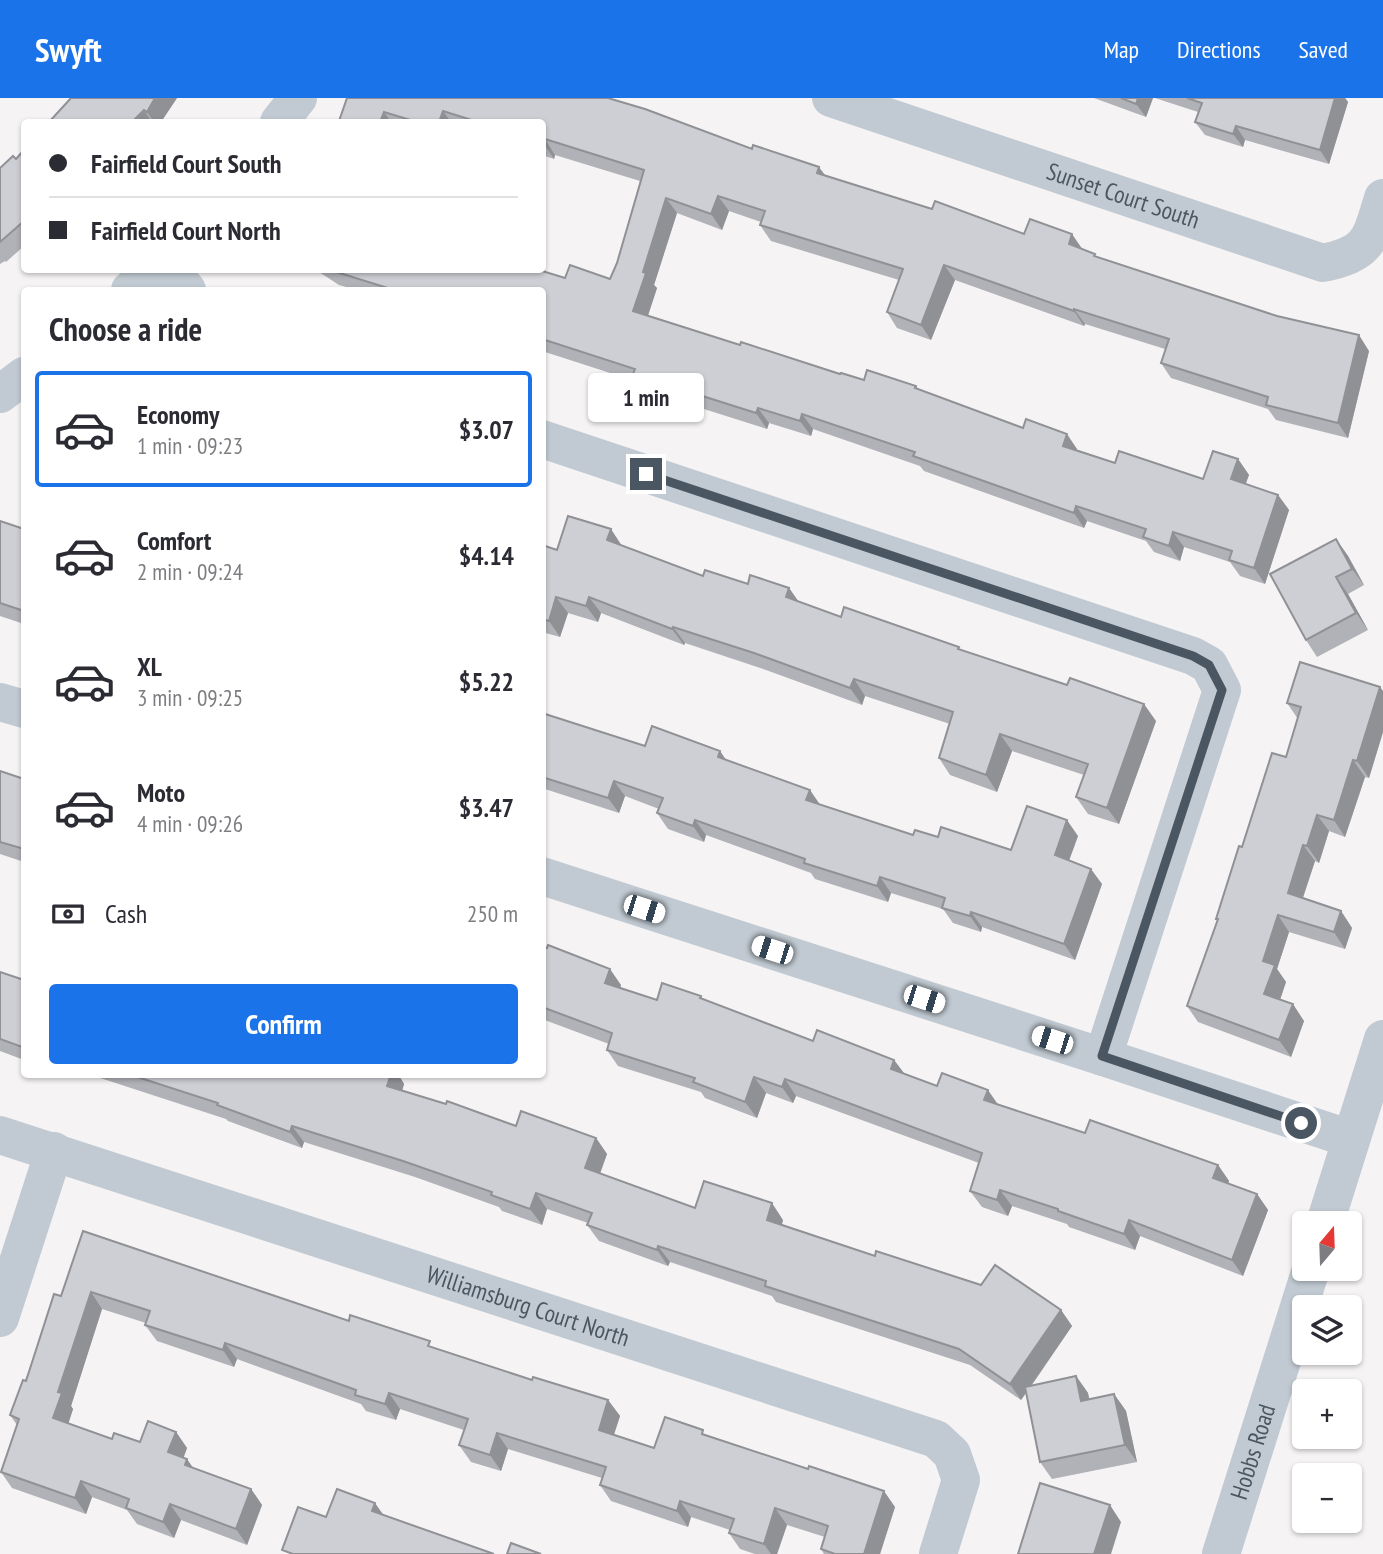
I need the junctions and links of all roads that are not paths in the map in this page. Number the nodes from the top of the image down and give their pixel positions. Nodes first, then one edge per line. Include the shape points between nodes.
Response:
1 (298, 98) edge
2 (831, 98) edge
3 (281, 119) edge
4 (1383, 198) edge
5 (151, 273) edge
6 (173, 273) edge
7 (134, 287) edge
8 (184, 287) edge
9 (21, 378) edge
10 (0, 394) edge
11 (546, 440) edge
12 (0, 702) edge
13 (21, 708) edge
14 (546, 877) edge
15 (1383, 1039) edge
16 (1102, 1056) junction
17 (0, 1135) edge
18 (1351, 1139) junction
19 (54, 1151) junction
20 (1329, 1211) edge
21 (1307, 1281) edge
22 (0, 1318) edge
23 (938, 1554) edge
24 (1221, 1554) edge

1 - 3 street
2 - 4 street, Sunset Court South via 1323,263 1348,258 1370,240
5 - 7 street
6 - 8 street
9 - 10 street
11 - 16 street via 1209,665 1222,690
12 - 13 street
14 - 16 street
15 - 18 street
16 - 18 street
17 - 19 street, Williamsburg Court North
18 - 20 street
19 - 22 street
19 - 23 street, Williamsburg Court North via 936,1439 952,1454 961,1480
21 - 24 street, Hobbs Road

